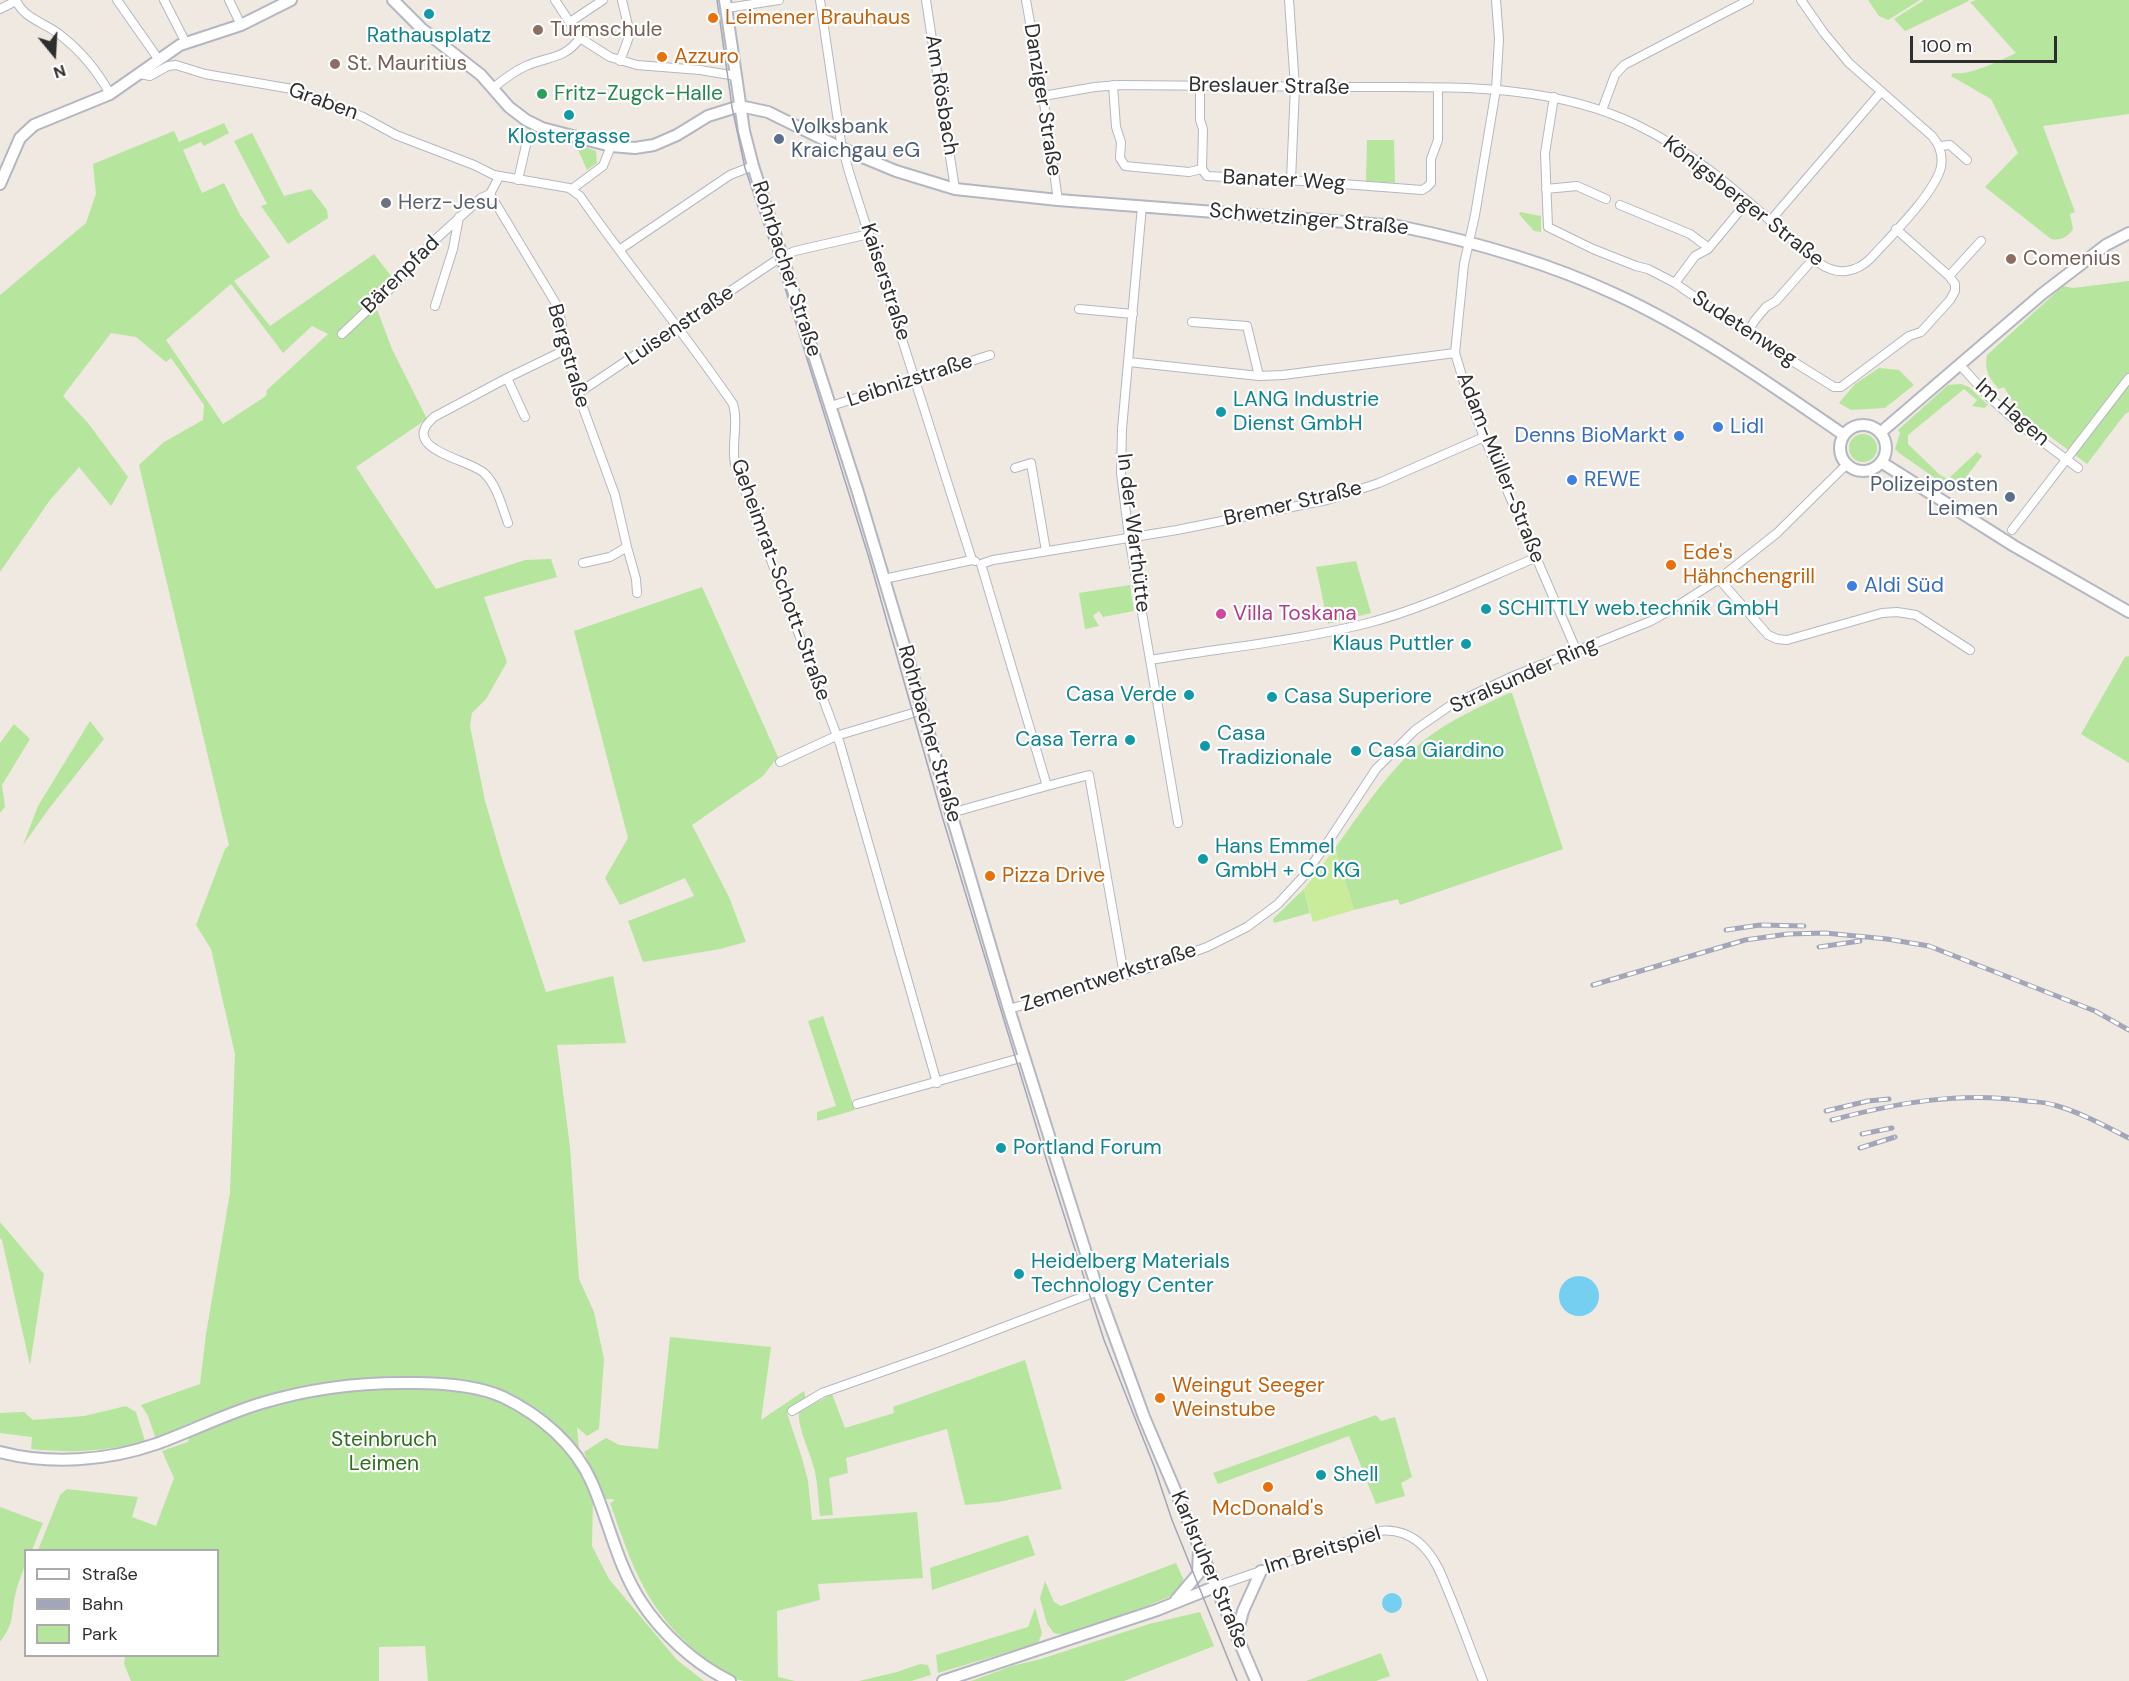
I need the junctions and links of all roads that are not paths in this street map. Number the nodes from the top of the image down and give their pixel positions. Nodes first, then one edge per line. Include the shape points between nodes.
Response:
1 (16, 0) edge
2 (117, 0) edge
3 (165, 0) edge
4 (229, 0) edge
5 (291, 0) edge
6 (393, 0) edge
7 (555, 0) edge
8 (603, 0) edge
9 (622, 0) edge
10 (779, 0) edge
11 (820, 0) edge
12 (926, 0) edge
13 (1028, 0) edge
14 (1289, 0) edge
15 (1496, 0) edge
16 (1749, 0) edge
17 (1801, 0) edge
18 (726, 4) edge
19 (0, 9) edge
20 (570, 22) junction
21 (241, 25) junction
22 (580, 38) junction
23 (186, 43) junction
24 (159, 60) junction
25 (620, 61) junction
26 (140, 74) junction
27 (736, 76) junction
28 (1113, 85) junction
29 (1200, 86) junction
30 (1295, 87) junction
31 (493, 88) junction
32 (1438, 88) junction
33 (1496, 89) junction
34 (1881, 92) junction
35 (110, 94) junction
36 (1044, 96) junction
37 (1554, 97) junction
38 (740, 105) junction
39 (1602, 110) junction
40 (526, 145) dead end
41 (611, 146) junction
42 (1939, 146) junction
43 (843, 149) junction
44 (1968, 160) dead end
45 (753, 165) junction
46 (1202, 169) junction
47 (499, 177) junction
48 (518, 180) junction
49 (1292, 180) junction
50 (0, 184) edge
51 (572, 189) junction
52 (955, 189) junction
53 (1546, 189) junction
54 (490, 194) junction
55 (1606, 199) dead end
56 (1058, 200) junction
57 (1747, 202) junction
58 (1620, 205) dead end
59 (1142, 206) junction
60 (459, 217) junction
61 (1770, 221) junction
62 (1896, 229) junction
63 (2129, 233) edge
64 (869, 234) junction
65 (1468, 242) junction
66 (1981, 242) dead end
67 (1708, 248) junction
68 (619, 250) junction
69 (781, 257) junction
70 (1814, 258) junction
71 (1949, 276) junction
72 (1675, 283) junction
73 (435, 306) dead end
74 (1079, 309) dead end
75 (1132, 315) junction
76 (1192, 322) dead end
77 (677, 328) junction
78 (1747, 333) junction
79 (342, 334) dead end
80 (567, 349) junction
81 (1455, 353) junction
82 (990, 355) dead end
83 (1129, 362) junction
84 (1960, 365) junction
85 (1259, 376) junction
86 (507, 378) junction
87 (2129, 378) edge
88 (915, 379) junction
89 (577, 394) junction
90 (831, 406) junction
91 (525, 417) dead end
92 (1880, 433) junction
93 (1844, 435) junction
94 (1484, 437) junction
95 (2066, 459) junction
96 (1881, 462) junction
97 (1847, 464) junction
98 (1015, 468) dead end
99 (2078, 468) dead end
100 (508, 524) dead end
101 (2012, 530) dead end
102 (1129, 537) junction
103 (627, 547) junction
104 (1046, 550) junction
105 (1535, 558) junction
106 (972, 560) junction
107 (583, 563) dead end
108 (981, 564) junction
109 (884, 579) junction
110 (1719, 579) junction
111 (637, 592) dead end
112 (2129, 612) edge
113 (1970, 650) dead end
114 (1576, 652) junction
115 (1150, 660) junction
116 (923, 710) junction
117 (836, 736) junction
118 (780, 762) dead end
119 (1047, 786) junction
120 (951, 813) junction
121 (1178, 823) dead end
122 (1209, 946) joint
123 (1124, 975) junction
124 (1009, 1009) junction
125 (1024, 1058) junction
126 (937, 1083) junction
127 (857, 1104) dead end
128 (1098, 1291) junction
129 (792, 1411) dead end
130 (0, 1452) edge
131 (1163, 1459) joint
132 (1200, 1547) junction
133 (1261, 1571) junction
134 (1217, 1586) junction
135 (1172, 1605) junction
136 (1237, 1634) junction
137 (946, 1680) edge
138 (730, 1681) edge
139 (1256, 1681) edge
140 (1483, 1681) edge

1 - 19 street
1 - 35 street via 24,12 58,33 83,55
2 - 24 street
3 - 23 street
4 - 21 street
5 - 21 main road
6 - 31 main road
7 - 20 street
8 - 20 street
9 - 25 street via 630,34
10 - 18 street
11 - 43 street, Kaiserstraße
12 - 52 street, Am Rösbach
13 - 36 street, Danziger Straße
14 - 30 street
15 - 33 street, Adam-Müller-Straße
16 - 39 street via 1624,65 1615,75
17 - 34 street via 1839,52
18 - 27 main road, Rohrbacher Straße
20 - 22 street
21 - 23 main road
22 - 25 street
22 - 31 street via 560,56 526,66
23 - 24 main road
24 - 26 main road
25 - 27 street
26 - 35 main road
26 - 47 street, Graben via 150,76 176,65 298,90
27 - 38 main road, Rohrbacher Straße
28 - 29 street, Breslauer Straße
28 - 36 street, Breslauer Straße
28 - 46 street, Banater Weg via 1123,164 1189,172
29 - 30 street, Breslauer Straße
29 - 46 street
30 - 32 street, Breslauer Straße
30 - 49 street
31 - 41 main road via 529,122
32 - 33 street, Breslauer Straße
32 - 49 street, Banater Weg via 1438,141 1431,159 1431,183 1425,189
33 - 37 street, Königsberger Straße
33 - 65 street, Adam-Müller-Straße
34 - 42 street
34 - 61 street
35 - 50 main road via 29,129 20,138
36 - 56 street, Danziger Straße
37 - 39 street, Königsberger Straße
37 - 53 street, Sudetenweg via 1545,149
38 - 41 main road via 708,116 654,145
38 - 43 main road, Schwetzinger Straße via 768,112
38 - 45 main road, Rohrbacher Straße
39 - 57 street, Königsberger Straße via 1680,149
40 - 48 street
41 - 51 street via 603,166
42 - 44 street via 1950,145
42 - 62 street, Königsberger Straße via 1942,160 1938,176
43 - 52 main road, Schwetzinger Straße
43 - 64 street, Kaiserstraße
45 - 68 street via 730,175
45 - 69 main road, Rohrbacher Straße
46 - 49 street, Banater Weg via 1207,176
47 - 48 street
47 - 54 street
48 - 51 street
51 - 68 street, Geheimrat-Schott-Straße
52 - 56 main road, Schwetzinger Straße
53 - 55 street via 1577,186
53 - 72 street, Sudetenweg via 1550,228
54 - 60 street, Bärenpfad
54 - 80 street, Bergstraße via 558,307
56 - 59 main road, Schwetzinger Straße
57 - 61 street, Königsberger Straße
57 - 67 street
58 - 67 street via 1690,234
59 - 65 main road, Schwetzinger Straße via 1398,226
59 - 75 street, In der Warthütte
60 - 73 street, Bärenpfad
60 - 79 street, Bärenpfad
61 - 70 street, Königsberger Straße
62 - 70 street, Königsberger Straße via 1856,269 1832,270
62 - 71 street
63 - 84 main road via 2074,268
64 - 69 street, Luisenstraße
64 - 88 street, Kaiserstraße
65 - 81 street, Adam-Müller-Straße
65 - 93 main road, Schwetzinger Straße via 1564,273 1665,319
66 - 71 street
67 - 72 street via 1695,256
68 - 77 street, Geheimrat-Schott-Straße
69 - 77 street, Luisenstraße
69 - 90 main road, Rohrbacher Straße
70 - 78 street via 1766,307
71 - 78 street, Sudetenweg via 1955,284 1954,293 1921,332 1839,387
72 - 78 street, Sudetenweg
74 - 75 street
75 - 83 street, In der Warthütte
76 - 85 street via 1247,326
77 - 89 street, Luisenstraße
77 - 117 street, Geheimrat-Schott-Straße via 734,406 735,464
80 - 86 street
80 - 89 street, Bergstraße
81 - 85 street
81 - 94 street, Adam-Müller-Straße
82 - 88 street, Leibnizstraße
83 - 85 street
83 - 102 street, In der Warthütte via 1121,473
84 - 92 main road
84 - 95 street, Im Hagen via 1989,397
86 - 91 street
86 - 100 street via 434,417 425,435 434,450 483,472 495,490
87 - 95 street
88 - 90 street, Leibnizstraße
88 - 106 street, Kaiserstraße
89 - 103 street, Bergstraße via 615,495
90 - 109 main road, Rohrbacher Straße
92 - 93 main road via 1860,425
92 - 96 main road via 1886,449
93 - 97 main road via 1840,450
94 - 102 street, Bremer Straße via 1379,483 1327,500
94 - 105 street, Adam-Müller-Straße
95 - 99 street, Im Hagen
95 - 101 street
96 - 97 main road via 1866,470
96 - 112 main road via 2014,546
97 - 110 street, Stralsunder Ring via 1777,533
98 - 104 street via 1031,463
102 - 104 street, Bremer Straße
102 - 115 street, In der Warthütte
103 - 107 street via 610,557
103 - 111 street, Bergstraße
104 - 108 street, Bremer Straße
105 - 114 street, Adam-Müller-Straße
105 - 115 street via 1370,622
106 - 108 street
106 - 109 street
108 - 119 street
109 - 116 main road, Rohrbacher Straße
110 - 113 street via 1768,635 1777,639 1787,640 1897,612 1916,615
110 - 114 street, Stralsunder Ring via 1651,621
114 - 122 street, Stralsunder Ring via 1451,705 1415,730 1376,769 1324,848 1278,904 1247,927
115 - 121 street, In der Warthütte
116 - 117 street
116 - 120 main road, Rohrbacher Straße
117 - 118 street
117 - 126 street, Geheimrat-Schott-Straße
119 - 120 street
119 - 123 street via 1089,775
120 - 124 main road, Rohrbacher Straße
122 - 123 street, Zementwerkstraße
123 - 124 street, Zementwerkstraße
124 - 125 main road, Rohrbacher Straße
125 - 126 street
125 - 128 main road, Rohrbacher Straße
126 - 127 street
128 - 129 street via 822,1393
128 - 131 main road, Rohrbacher Straße
130 - 138 main road via 58,1460 98,1457 145,1448 281,1398 354,1385 419,1383 487,1391 519,1405 567,1443 593,1484 621,1562 651,1617 683,1649
131 - 132 main road, Karlsruher Straße
132 - 134 main road, Karlsruher Straße
132 - 135 main road via 1198,1574
133 - 134 street, Im Breitspiel
133 - 136 main road
133 - 140 street, Im Breitspiel via 1374,1532 1402,1532 1428,1551 1439,1569
134 - 135 main road
134 - 136 main road, Karlsruher Straße
135 - 137 main road
136 - 139 main road, Karlsruher Straße

